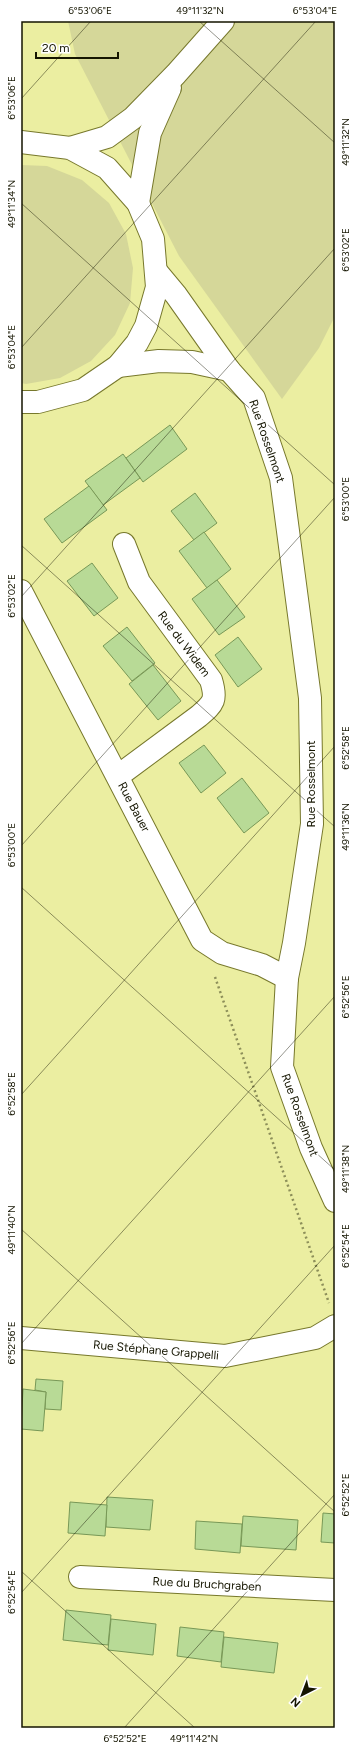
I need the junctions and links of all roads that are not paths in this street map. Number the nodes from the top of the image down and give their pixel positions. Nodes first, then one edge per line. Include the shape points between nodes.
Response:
1 (223, 21) edge
2 (176, 74) junction
3 (21, 142) edge
4 (70, 148) junction
5 (138, 203) junction
6 (156, 271) junction
7 (118, 366) junction
8 (229, 370) junction
9 (21, 402) edge
10 (124, 544) dead end
11 (21, 591) edge
12 (118, 776) junction
13 (287, 978) junction
14 (335, 1201) edge
15 (332, 1316) edge
16 (21, 1338) edge
17 (80, 1577) dead end
18 (335, 1590) edge

1 - 2 street
2 - 4 street via 133,118 113,132
2 - 5 street via 150,132
3 - 4 street
4 - 5 street via 107,168
5 - 6 street via 154,239
6 - 7 street via 157,287 146,326 137,343
6 - 8 street, Rue Rosselmont
7 - 8 street via 192,362
7 - 9 street via 84,390 38,402
8 - 13 street, Rue Rosselmont via 254,398 281,478 310,698 312,824
10 - 12 street, Rue du Widem via 139,582 211,680 216,695 211,705 199,716
11 - 12 street, Rue Bauer
12 - 13 street, Rue Bauer via 202,940 222,953 262,965
13 - 14 street, Rue Rosselmont via 282,1068 311,1148
15 - 16 street, Rue Stéphane Grappelli via 315,1338 225,1356
17 - 18 street, Rue du Bruchgraben

